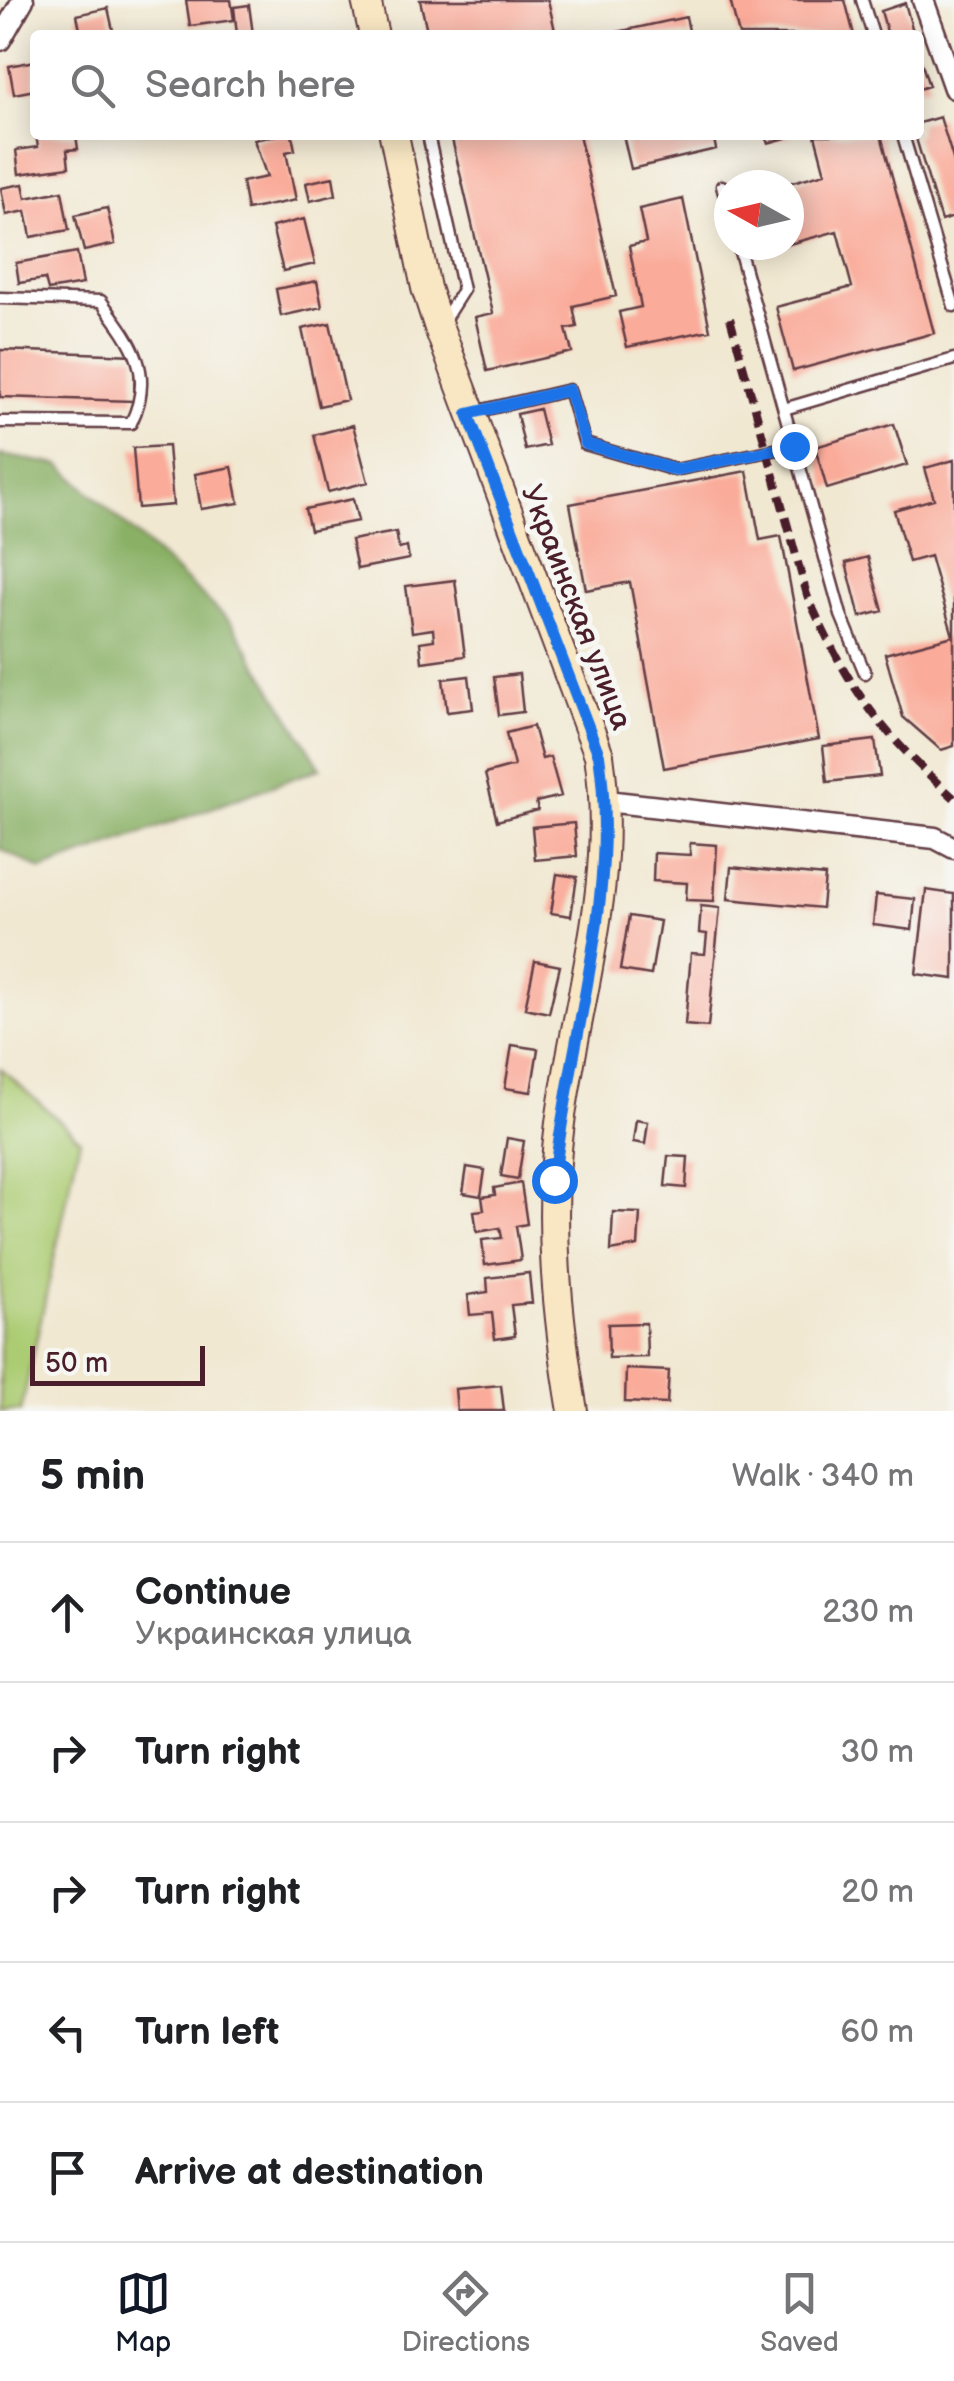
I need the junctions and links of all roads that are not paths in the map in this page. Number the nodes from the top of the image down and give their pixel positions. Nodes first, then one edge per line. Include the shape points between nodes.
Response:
1 (22, 0) edge
2 (366, 0) edge
3 (862, 0) edge
4 (923, 0) edge
5 (373, 30) edge
6 (871, 30) edge
7 (0, 40) edge
8 (954, 88) edge
9 (395, 140) edge
10 (429, 140) edge
11 (904, 140) edge
12 (742, 260) edge
13 (0, 298) edge
14 (954, 306) edge
15 (439, 328) junction
16 (954, 359) edge
17 (784, 410) junction
18 (468, 414) junction
19 (0, 422) edge
20 (794, 446) junction
21 (865, 672) dead end
22 (606, 801) junction
23 (944, 835) edge
24 (954, 848) edge
25 (573, 1411) edge

1 - 7 street
2 - 5 street
3 - 6 lane
4 - 8 street
9 - 15 street, Украинская улица
10 - 15 lane via 463,290
11 - 14 lane
12 - 17 lane
13 - 19 lane via 101,301 137,349 141,402 131,423
15 - 18 street, Украинская улица
16 - 17 lane
17 - 20 lane
18 - 20 lane via 569,390 586,444 675,470
18 - 22 street, Украинская улица via 599,755
20 - 21 lane via 841,614
22 - 23 street
22 - 25 street, Украинская улица via 606,863 554,1180
23 - 24 street

